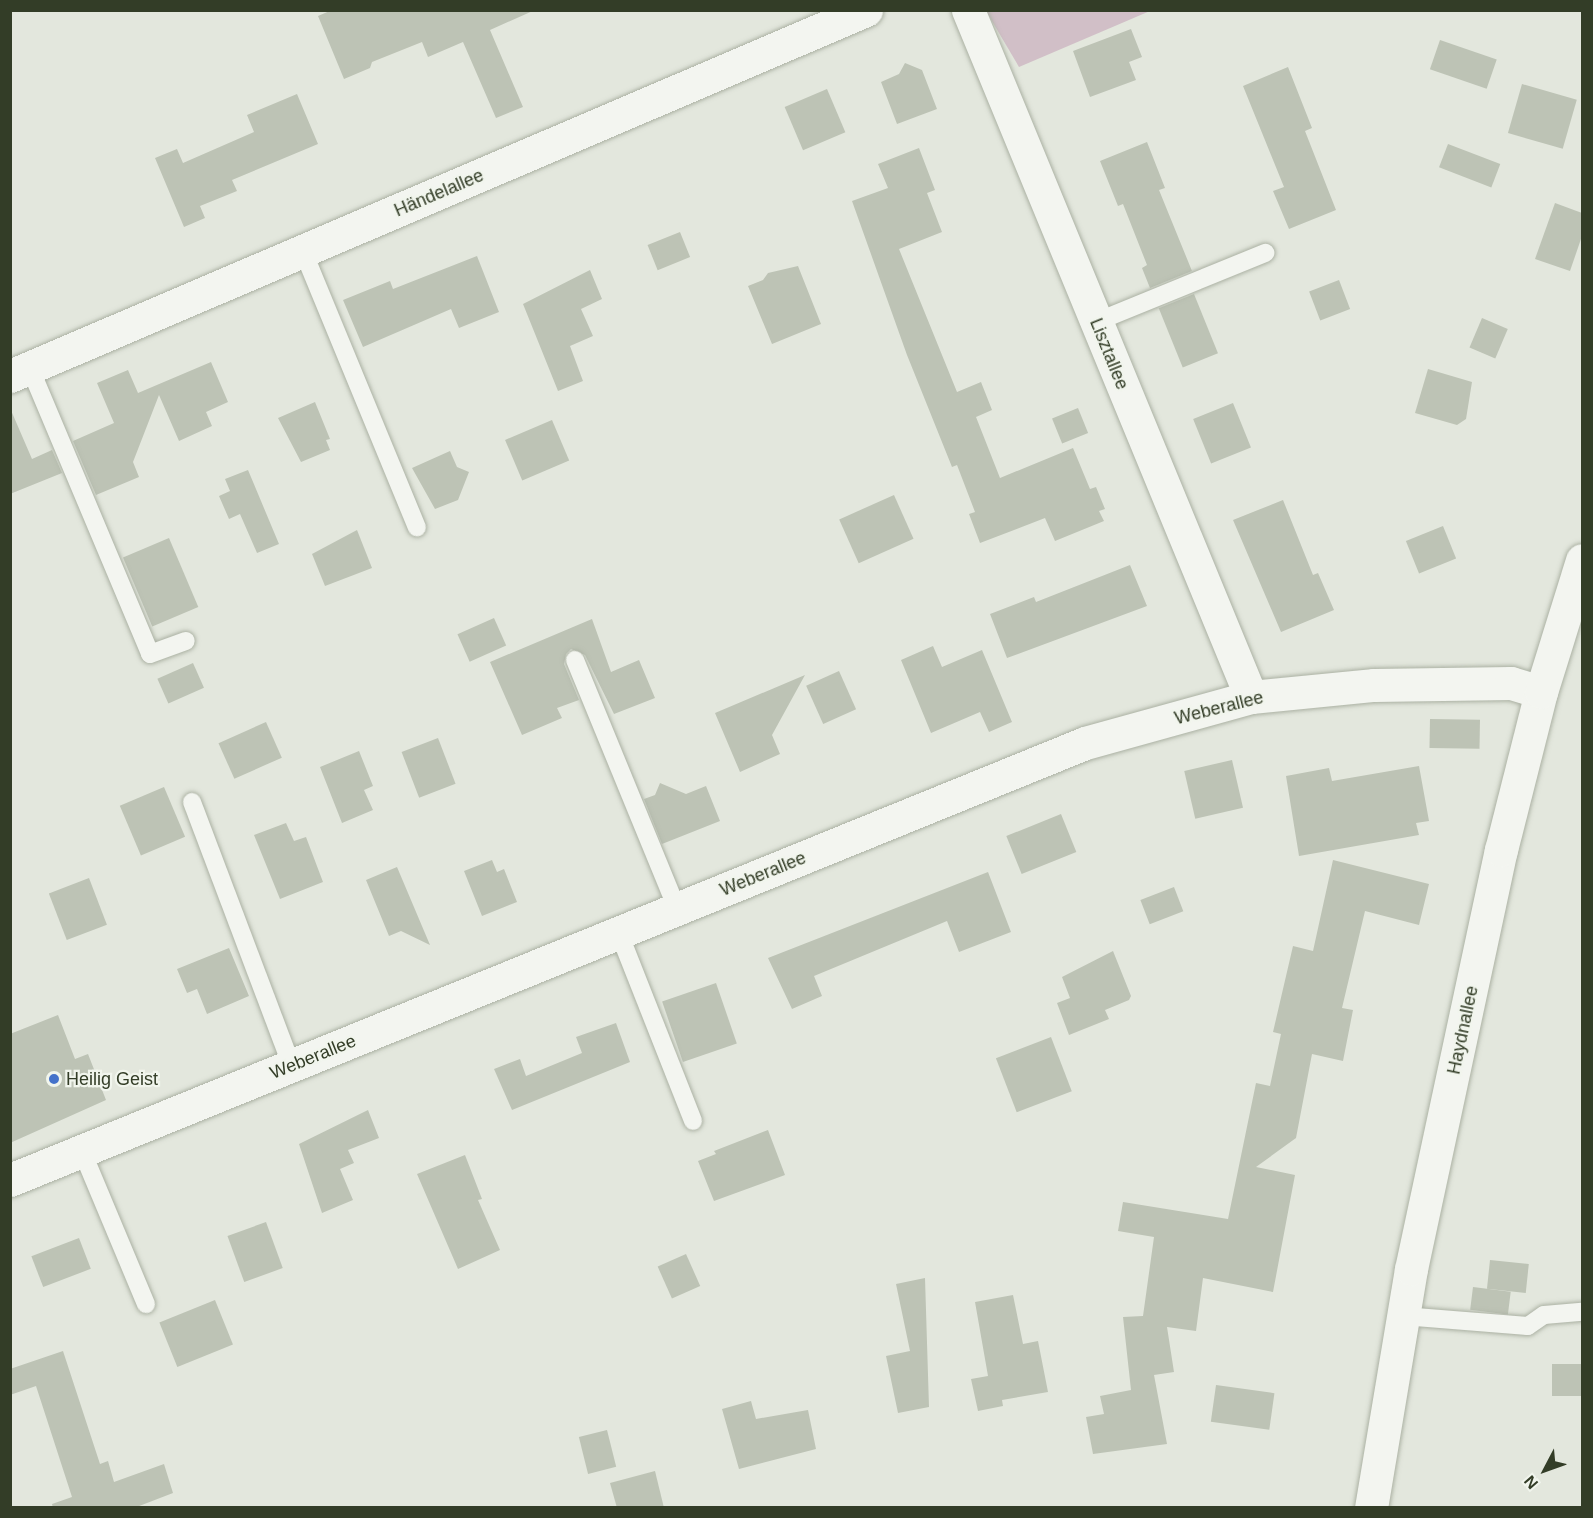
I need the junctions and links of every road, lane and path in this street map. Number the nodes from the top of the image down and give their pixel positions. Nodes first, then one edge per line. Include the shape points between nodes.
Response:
1 (867, 10) edge
2 (969, 10) edge
3 (303, 251) junction
4 (1265, 253) dead end
5 (1096, 322) junction
6 (20, 372) edge
7 (417, 528) dead end
8 (1582, 560) edge
9 (186, 641) dead end
10 (576, 660) dead end
11 (1542, 692) junction
12 (1251, 697) junction
13 (192, 802) dead end
14 (677, 909) junction
15 (619, 933) junction
16 (292, 1066) junction
17 (693, 1121) dead end
18 (82, 1151) junction
19 (10, 1180) edge
20 (146, 1304) dead end
21 (1582, 1312) edge
22 (1403, 1316) junction
23 (1371, 1508) edge

1 - 3 street, Händelallee
2 - 5 street, Lisztallee
3 - 6 street, Händelallee
3 - 7 lane
4 - 5 lane
5 - 12 street, Lisztallee
6 - 9 lane via 150,654
8 - 11 street, Haydnallee
10 - 14 lane
11 - 12 street, Weberallee via 1499,683 1374,685
11 - 22 street, Haydnallee via 1502,850
12 - 14 street, Weberallee via 1085,743
13 - 16 lane
14 - 15 street, Weberallee
15 - 16 street, Weberallee
15 - 17 lane
16 - 18 street, Weberallee
18 - 19 street, Weberallee
18 - 20 lane
21 - 22 lane via 1544,1315 1528,1326
22 - 23 street, Haydnallee

